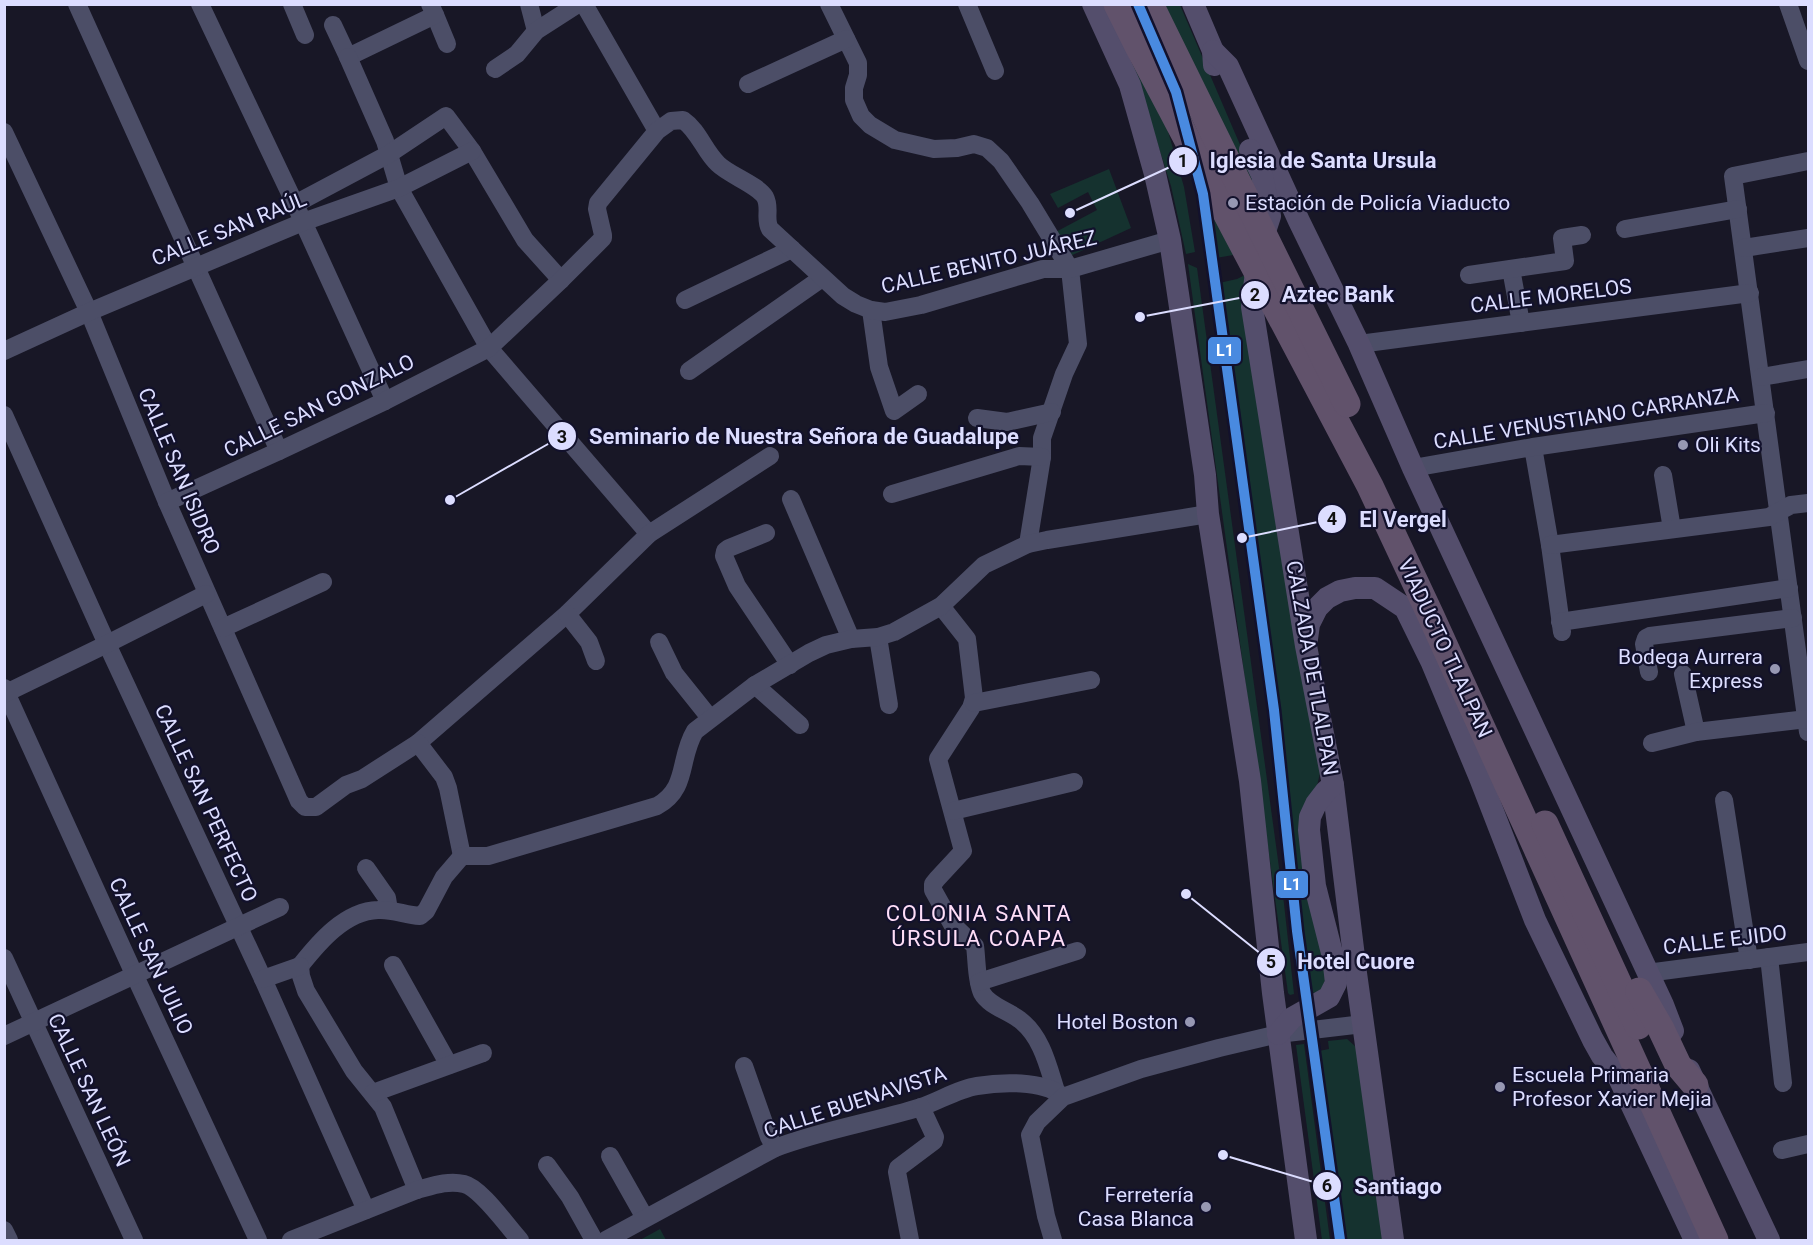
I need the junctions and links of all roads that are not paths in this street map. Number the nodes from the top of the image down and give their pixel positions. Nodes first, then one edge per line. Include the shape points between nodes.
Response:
1 (77, 4) edge
2 (200, 4) edge
3 (292, 4) edge
4 (530, 4) edge
5 (578, 4) edge
6 (584, 4) edge
7 (829, 4) edge
8 (967, 4) edge
9 (1093, 4) edge
10 (1117, 4) edge
11 (1150, 4) edge
12 (1192, 4) edge
13 (1788, 4) edge
14 (432, 10) edge
15 (333, 26) dead end
16 (536, 31) junction
17 (305, 35) dead end
18 (846, 39) junction
19 (447, 44) dead end
20 (1213, 51) junction
21 (348, 57) junction
22 (1809, 61) edge
23 (495, 69) dead end
24 (996, 71) dead end
25 (748, 84) dead end
26 (657, 131) junction
27 (4, 132) edge
28 (472, 151) junction
29 (389, 154) junction
30 (1809, 161) edge
31 (399, 188) junction
32 (295, 204) junction
33 (1738, 209) junction
34 (303, 222) junction
35 (1625, 229) dead end
36 (1582, 235) dead end
37 (1809, 238) edge
38 (1170, 240) junction
39 (1744, 248) junction
40 (792, 249) junction
41 (195, 266) junction
42 (1070, 269) junction
43 (1511, 269) junction
44 (1469, 275) dead end
45 (822, 278) junction
46 (561, 280) junction
47 (1750, 293) junction
48 (685, 300) dead end
49 (871, 310) junction
50 (89, 312) junction
51 (1521, 323) junction
52 (1359, 344) junction
53 (489, 348) junction
54 (4, 351) edge
55 (1809, 369) edge
56 (689, 371) dead end
57 (1761, 377) junction
58 (1327, 383) junction
59 (918, 394) dead end
60 (385, 401) junction
61 (1052, 412) junction
62 (1766, 413) junction
63 (4, 415) edge
64 (977, 418) dead end
65 (1533, 447) junction
66 (279, 452) junction
67 (770, 456) dead end
68 (1042, 457) junction
69 (1413, 468) junction
70 (1663, 475) dead end
71 (892, 494) dead end
72 (791, 500) dead end
73 (167, 502) junction
74 (1809, 503) edge
75 (1779, 510) junction
76 (1209, 514) junction
77 (1672, 528) junction
78 (766, 533) dead end
79 (650, 534) junction
80 (1028, 544) junction
81 (1550, 545) junction
82 (323, 582) dead end
83 (1789, 588) junction
84 (206, 594) junction
85 (941, 606) junction
86 (567, 614) junction
87 (1793, 618) junction
88 (223, 628) junction
89 (878, 637) junction
90 (1803, 638) edge
91 (851, 639) junction
92 (659, 642) dead end
93 (107, 644) junction
94 (1306, 646) junction
95 (596, 661) dead end
96 (790, 664) junction
97 (1649, 672) dead end
98 (1683, 674) dead end
99 (1091, 680) dead end
100 (755, 685) junction
101 (5, 692) edge
102 (974, 703) junction
103 (889, 705) dead end
104 (710, 718) junction
105 (800, 725) dead end
106 (1808, 725) edge
107 (1696, 732) junction
108 (418, 743) junction
109 (1652, 743) dead end
110 (1074, 782) dead end
111 (1334, 785) junction
112 (1724, 800) dead end
113 (953, 812) junction
114 (1555, 844) junction
115 (462, 856) junction
116 (366, 868) dead end
117 (1560, 901) junction
118 (280, 907) dead end
119 (389, 910) junction
120 (238, 927) junction
121 (1077, 951) dead end
122 (1809, 952) edge
123 (1769, 957) junction
124 (4, 958) edge
125 (1749, 960) junction
126 (393, 965) dead end
127 (300, 966) junction
128 (1647, 973) junction
129 (135, 976) junction
130 (263, 979) junction
131 (979, 982) junction
132 (34, 1023) junction
133 (1363, 1024) junction
134 (1278, 1034) junction
135 (4, 1036) edge
136 (483, 1053) dead end
137 (449, 1065) junction
138 (744, 1066) dead end
139 (1618, 1076) junction
140 (1783, 1083) dead end
141 (1695, 1085) junction
142 (373, 1093) junction
143 (1059, 1094) junction
144 (921, 1107) junction
145 (1809, 1144) edge
146 (775, 1148) junction
147 (1782, 1150) dead end
148 (610, 1156) dead end
149 (547, 1165) dead end
150 (417, 1190) junction
151 (366, 1210) junction
152 (645, 1218) junction
153 (4, 1230) edge
154 (9, 1240) edge
155 (134, 1240) edge
156 (258, 1240) edge
157 (291, 1240) edge
158 (520, 1240) edge
159 (594, 1240) edge
160 (606, 1240) edge
161 (910, 1240) edge
162 (1053, 1240) edge
163 (1306, 1240) edge
164 (1393, 1240) edge
165 (1695, 1240) edge
166 (1716, 1240) edge
167 (1735, 1240) edge
168 (1769, 1240) edge

1 - 41 street
2 - 32 street
3 - 17 street
4 - 16 street
5 - 16 street
6 - 26 street
7 - 18 street
8 - 24 street
9 - 38 main road via 1130,85
10 - 58 highway, VIADUCTO TLALPAN
11 - 58 highway, VIADUCTO TLALPAN
12 - 20 main road, CALZADA DE TLALPAN
13 - 22 street
14 - 19 street
14 - 21 street
15 - 21 street
16 - 23 street via 517,54
18 - 25 street
18 - 42 street via 858,63 854,100 861,116 895,140 934,149 974,144 987,148 1001,161 1030,203
20 - 52 main road via 1228,66
20 - 94 main road, CALZADA DE TLALPAN via 1214,72 1262,175 1270,216 1258,253 1252,307
21 - 29 street
26 - 40 street, CALLE BENITO JUÁREZ via 683,120 691,126 718,164 764,195 770,229
26 - 46 street, CALLE SAN GONZALO via 598,203 603,238
27 - 50 street, CALLE SAN ISIDRO
28 - 29 street via 446,116
28 - 31 street, CALLE SAN RAÚL
28 - 46 street via 525,240
29 - 31 street
29 - 32 street
30 - 33 street via 1733,176
31 - 34 street, CALLE SAN RAÚL
31 - 53 street
32 - 34 street
33 - 35 street
33 - 39 street
34 - 41 street, CALLE SAN RAÚL
34 - 60 street
36 - 43 street via 1562,238 1565,261
37 - 39 street
38 - 42 street, CALLE BENITO JUÁREZ
38 - 76 main road
39 - 47 street
40 - 45 street, CALLE BENITO JUÁREZ
40 - 48 street
41 - 50 street, CALLE SAN RAÚL
41 - 66 street
42 - 49 street, CALLE BENITO JUÁREZ via 1044,268 921,305 885,312
42 - 61 street via 1078,344
43 - 44 street
43 - 51 street
45 - 49 street, CALLE BENITO JUÁREZ via 843,296
45 - 56 street
46 - 53 street, CALLE SAN GONZALO
47 - 51 street, CALLE MORELOS
47 - 57 street
49 - 59 street via 879,367 894,411
50 - 54 street, CALLE SAN RAÚL
50 - 73 street, CALLE SAN ISIDRO
51 - 52 street, CALLE MORELOS
52 - 69 main road
53 - 60 street, CALLE SAN GONZALO
53 - 79 street
55 - 57 street, CALLE VENUSTIANO CARRANZA
57 - 62 street
58 - 114 highway, VIADUCTO TLALPAN
58 - 117 highway, VIADUCTO TLALPAN via 1370,486
60 - 66 street, CALLE SAN GONZALO
61 - 64 street via 1007,422
61 - 68 street via 1042,438
62 - 65 street, CALLE VENUSTIANO CARRANZA
62 - 75 street
63 - 93 street, CALLE SAN PERFECTO
65 - 69 street, CALLE VENUSTIANO CARRANZA
65 - 81 street
66 - 73 street, CALLE SAN GONZALO
67 - 79 street
68 - 71 street via 1018,456
68 - 80 street
69 - 128 main road
70 - 77 street
72 - 91 street
73 - 84 street, CALLE SAN ISIDRO
74 - 75 street
75 - 77 street via 1769,517
75 - 83 street
76 - 80 street
76 - 134 main road via 1250,781
77 - 81 street
78 - 96 street via 729,548 724,556 737,586
79 - 86 street
80 - 85 street via 984,565
81 - 83 street via 1561,627
82 - 88 street
83 - 87 street
84 - 88 street, CALLE SAN ISIDRO
84 - 93 street
85 - 89 street
85 - 102 street via 967,639
86 - 95 street via 589,642
86 - 108 street
87 - 90 street
87 - 97 street via 1650,636 1644,644
88 - 108 street, CALLE SAN ISIDRO via 305,807 316,807
89 - 91 street
89 - 103 street
90 - 106 street
91 - 96 street via 826,645
92 - 104 street via 674,673
93 - 101 street
93 - 120 street, CALLE SAN PERFECTO
94 - 111 main road, CALZADA DE TLALPAN
94 - 139 main road, VIADUCTO TLALPAN via 1309,624 1317,608 1340,591 1375,588 1405,608 1476,768 1535,920 1593,1040
96 - 100 street
98 - 107 street
99 - 102 street
100 - 104 street
100 - 105 street
101 - 129 street, CALLE SAN JULIO
102 - 113 street via 938,759
104 - 115 street via 690,739 680,783 666,801 488,856
106 - 107 street
107 - 109 street
108 - 115 street via 444,777
110 - 113 street
111 - 133 main road, CALZADA DE TLALPAN
111 - 134 main road via 1316,804 1309,830 1315,886 1336,983 1329,997 1294,1016
112 - 125 street
113 - 131 street via 963,851 933,884 933,890 952,924 975,946
114 - 141 highway via 1583,874 1678,1065
114 - 167 highway, VIADUCTO TLALPAN
115 - 119 street via 420,916
116 - 119 street via 387,898
117 - 139 highway via 1567,943 1611,1046
117 - 166 highway, VIADUCTO TLALPAN
118 - 120 street
119 - 127 street via 363,912 349,918
120 - 129 street
120 - 130 street, CALLE SAN PERFECTO
121 - 131 street
122 - 123 street, CALLE EJIDO
123 - 125 street, CALLE EJIDO
123 - 140 street
124 - 132 street, CALLE SAN LEÓN
125 - 128 street, CALLE EJIDO
126 - 137 street
127 - 130 street
127 - 142 street via 306,991 354,1071
128 - 141 main road
129 - 132 street
129 - 156 street, CALLE SAN JULIO
130 - 151 street, CALLE SAN PERFECTO
131 - 143 street via 987,999 1022,1021 1036,1039
132 - 135 street
132 - 155 street, CALLE SAN LEÓN
133 - 134 street
133 - 164 main road, CALZADA DE TLALPAN
134 - 143 street
134 - 163 main road
136 - 137 street
137 - 142 street
138 - 146 street
139 - 165 main road, VIADUCTO TLALPAN
141 - 168 main road
142 - 150 street via 383,1107
143 - 144 street, CALLE BUENAVISTA via 1032,1085 994,1084 973,1086
143 - 162 street via 1030,1135
144 - 146 street, CALLE BUENAVISTA
144 - 161 street via 934,1141 897,1172
145 - 147 street
146 - 152 street, CALLE BUENAVISTA
148 - 152 street
149 - 159 street
150 - 151 street
150 - 158 street via 452,1183 476,1189
151 - 157 street
152 - 160 street, CALLE BUENAVISTA
153 - 154 street

